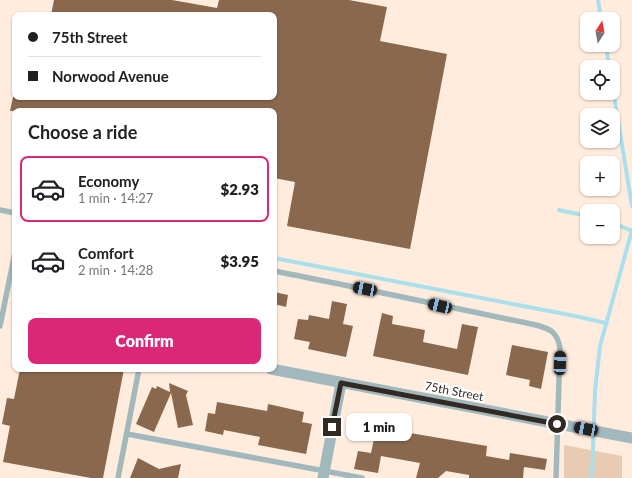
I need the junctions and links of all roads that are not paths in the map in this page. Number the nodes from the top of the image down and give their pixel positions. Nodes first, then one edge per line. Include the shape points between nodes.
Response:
1 (0, 210) edge
2 (12, 212) edge
3 (12, 267) edge
4 (277, 272) edge
5 (0, 326) edge
6 (277, 370) edge
7 (138, 372) edge
8 (341, 383) junction
9 (557, 424) junction
10 (127, 434) junction
11 (629, 438) edge
12 (323, 475) edge
13 (118, 478) edge
14 (362, 478) edge
15 (556, 478) edge

1 - 2 lane
3 - 5 lane
4 - 9 lane via 546,328 558,338 560,348
6 - 8 street, 75th Street
7 - 10 lane
8 - 9 street, 75th Street
8 - 12 street
9 - 11 street, 75th Street
9 - 15 lane
10 - 12 lane
10 - 13 lane
12 - 14 lane

